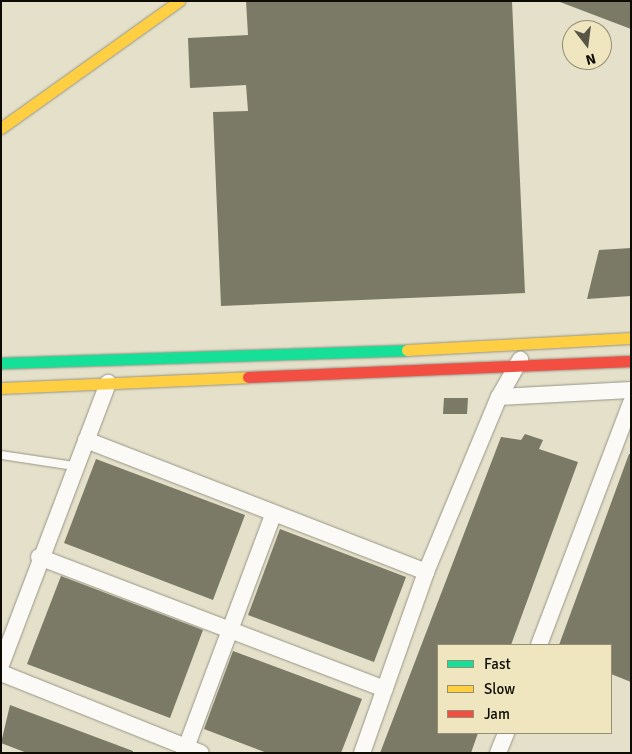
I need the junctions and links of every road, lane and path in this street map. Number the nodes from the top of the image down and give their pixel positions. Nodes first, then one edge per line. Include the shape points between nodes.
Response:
1 (179, 1) edge
2 (1, 128) edge
3 (631, 338) edge
4 (523, 346) junction
5 (631, 361) edge
6 (1, 363) edge
7 (518, 366) junction
8 (108, 383) junction
9 (1, 388) edge
10 (631, 390) edge
11 (498, 396) junction
12 (631, 403) edge
13 (86, 440) junction
14 (1, 455) edge
15 (75, 466) junction
16 (273, 515) junction
17 (39, 557) junction
18 (426, 572) junction
19 (230, 629) junction
20 (539, 644) edge
21 (1, 665) edge
22 (1, 673) edge
23 (385, 689) junction
24 (506, 734) edge
25 (185, 750) edge
26 (202, 753) edge
27 (362, 753) edge
28 (498, 753) edge

1 - 2 main road
3 - 4 main road
4 - 6 main road
4 - 7 street
5 - 7 main road
7 - 8 main road
7 - 11 street
8 - 9 main road
8 - 13 street
10 - 11 street
11 - 18 street
12 - 20 street
13 - 15 street
13 - 16 street
14 - 15 lane
15 - 17 street
16 - 18 street
16 - 19 street
17 - 19 street
17 - 21 street
18 - 23 street
19 - 23 street
19 - 25 street
22 - 25 street
23 - 27 street
24 - 28 street
25 - 26 street

